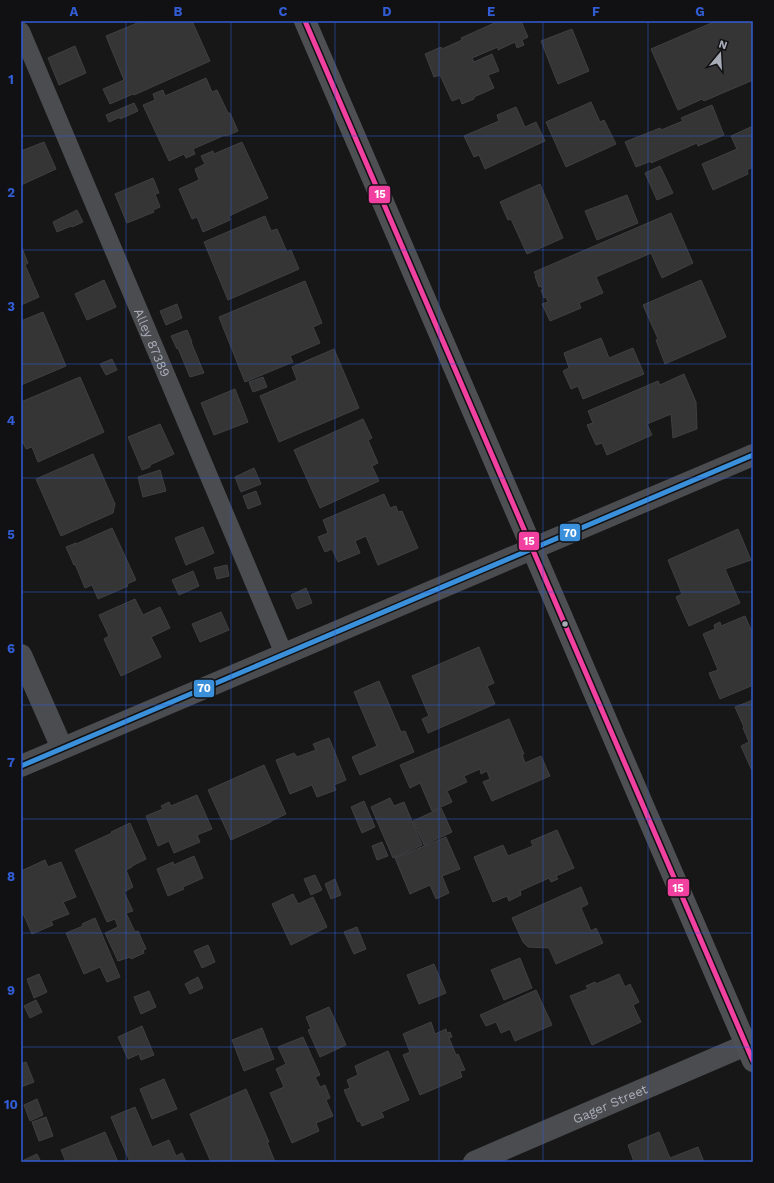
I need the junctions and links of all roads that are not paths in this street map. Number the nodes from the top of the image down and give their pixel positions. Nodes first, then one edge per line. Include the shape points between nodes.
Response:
1 (305, 21) edge
2 (21, 31) edge
3 (753, 455) edge
4 (532, 548) junction
5 (284, 654) junction
6 (21, 655) edge
7 (62, 748) junction
8 (21, 766) edge
9 (749, 1053) edge
10 (474, 1162) edge

1 - 4 main road
2 - 5 lane, Alley 87389
3 - 4 street
4 - 5 street
4 - 9 main road
5 - 7 street
6 - 7 street
7 - 8 street
9 - 10 street, Gager Street

